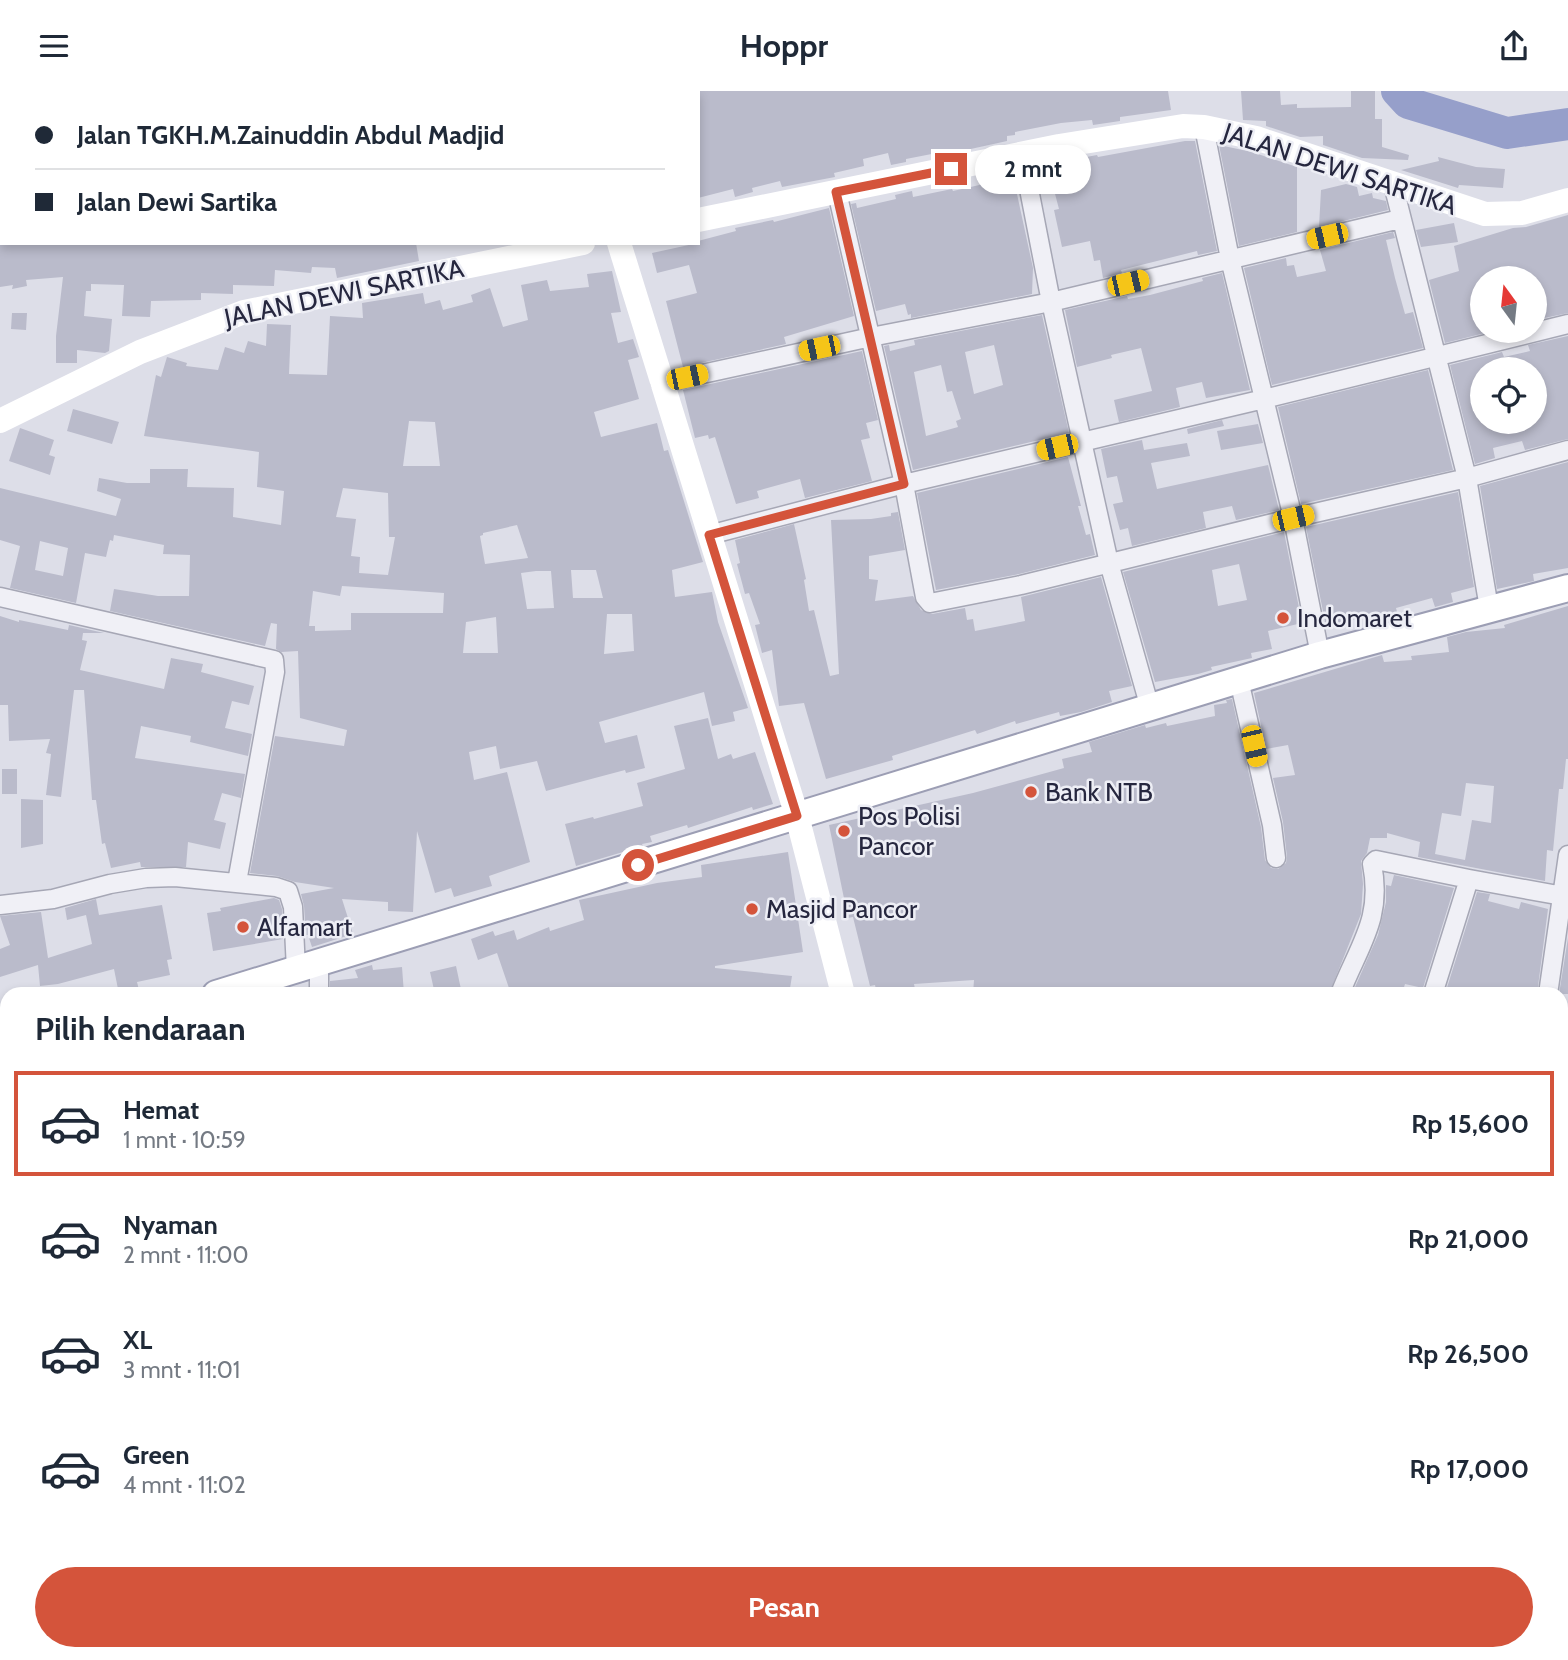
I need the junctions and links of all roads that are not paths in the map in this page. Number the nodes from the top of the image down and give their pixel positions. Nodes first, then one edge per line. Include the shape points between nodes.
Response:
1 (1204, 127) junction
2 (1022, 153) junction
3 (1393, 184) junction
4 (836, 192) junction
5 (1568, 200) edge
6 (1400, 219) junction
7 (700, 220) edge
8 (573, 245) edge
9 (619, 245) edge
10 (1230, 259) junction
11 (1051, 302) junction
12 (1568, 324) edge
13 (871, 337) junction
14 (1436, 356) junction
15 (661, 383) junction
16 (1264, 399) junction
17 (0, 421) edge
18 (1082, 441) junction
19 (1568, 450) edge
20 (1467, 478) junction
21 (904, 484) junction
22 (1293, 518) junction
23 (709, 535) junction
24 (1109, 563) junction
25 (1568, 588) edge
26 (0, 597) edge
27 (1489, 608) junction
28 (1320, 655) junction
29 (1239, 680) junction
30 (1150, 708) junction
31 (797, 816) junction
32 (1568, 855) edge
33 (1276, 859) dead end
34 (1469, 879) junction
35 (237, 881) junction
36 (1566, 897) edge
37 (0, 905) edge
38 (308, 966) junction
39 (239, 987) edge
40 (316, 987) edge
41 (841, 987) edge
42 (853, 987) edge
43 (1343, 987) edge
44 (1435, 987) edge
45 (1549, 987) edge

1 - 2 street, JALAN DEWI SARTIKA via 1159,129
1 - 3 street, JALAN DEWI SARTIKA via 1256,138
1 - 10 street
2 - 4 street, JALAN DEWI SARTIKA
2 - 11 street
3 - 5 street, JALAN DEWI SARTIKA via 1485,214 1522,213
3 - 6 street
4 - 7 street, JALAN DEWI SARTIKA
4 - 13 street
6 - 10 street
6 - 14 street
8 - 17 street, JALAN DEWI SARTIKA via 244,311 140,352
9 - 15 street
10 - 11 street
10 - 16 street
11 - 13 street
11 - 18 street
12 - 14 street
13 - 15 street
13 - 21 street
14 - 16 street
14 - 20 street
15 - 23 street
16 - 18 street
16 - 22 street
18 - 21 street
18 - 24 street
19 - 20 street
20 - 22 street
20 - 27 street
21 - 23 street
21 - 24 street via 925,597 930,603
22 - 24 street
22 - 28 street
23 - 31 street
24 - 30 street
25 - 27 main road
26 - 35 street via 274,660
27 - 28 main road
28 - 29 main road
29 - 30 main road
29 - 33 street
30 - 31 main road
31 - 38 main road
31 - 41 street
31 - 42 street via 825,872
32 - 36 street
34 - 36 street
34 - 43 street via 1375,861 1373,919
34 - 44 street
35 - 37 street via 138,879
35 - 38 street via 289,893
36 - 45 street
38 - 39 main road
38 - 40 street

